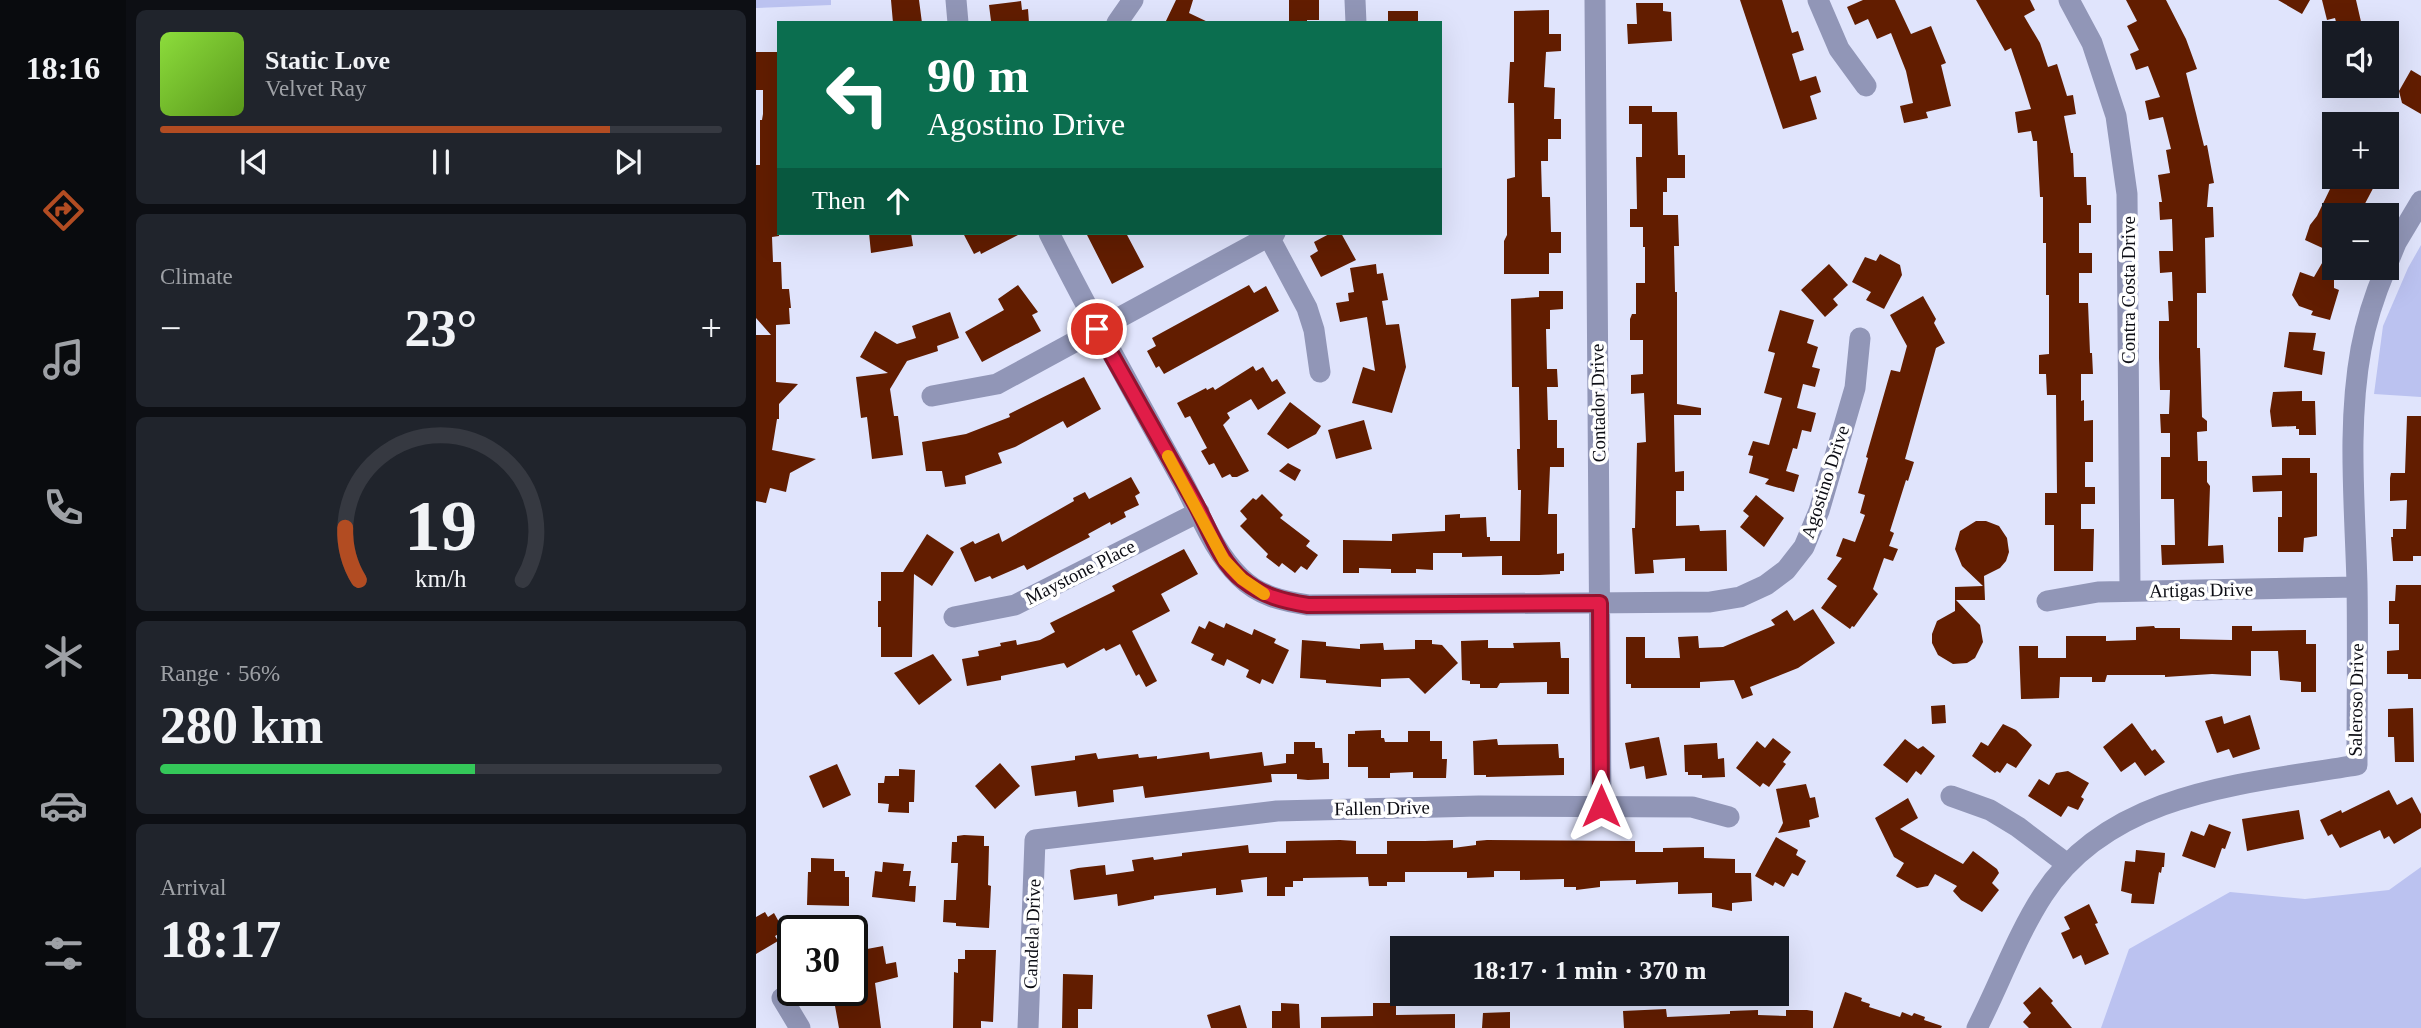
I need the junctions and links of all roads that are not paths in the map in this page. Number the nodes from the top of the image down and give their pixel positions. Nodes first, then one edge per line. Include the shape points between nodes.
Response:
1 (956, 0) edge
2 (1133, 0) edge
3 (1355, 0) edge
4 (1595, 0) edge
5 (1818, 0) edge
6 (2069, 0) edge
7 (958, 21) edge
8 (1118, 21) edge
9 (1356, 21) edge
10 (1866, 86) dead end
11 (2421, 201) edge
12 (1050, 235) edge
13 (1272, 235) edge
14 (2399, 238) edge
15 (2381, 280) edge
16 (1097, 329) junction
17 (1860, 338) dead end
18 (1320, 372) dead end
19 (932, 397) dead end
20 (1199, 512) junction
21 (2357, 587) junction
22 (2130, 591) junction
23 (2047, 601) dead end
24 (1600, 603) junction
25 (954, 617) dead end
26 (1951, 796) dead end
27 (1601, 806) junction
28 (1729, 817) dead end
29 (1035, 840) joint
30 (2067, 864) junction
31 (787, 1006) edge
32 (800, 1028) edge
33 (1028, 1028) edge
34 (1977, 1028) edge

1 - 7 street
2 - 8 street
3 - 9 street
4 - 24 street, Contador Drive
5 - 10 street via 1839,49
6 - 22 street, Contra Costa Drive via 2092,43 2116,116 2127,194
11 - 14 street, Saleroso Drive
12 - 16 street, Agostino Drive
13 - 16 street
13 - 18 street via 1307,309
15 - 21 street, Saleroso Drive via 2361,350 2355,408
16 - 19 street via 997,384
16 - 20 street, Agostino Drive
17 - 24 street, Agostino Drive via 1855,388 1819,511 1804,547 1786,570 1740,597 1710,602
20 - 24 street, Agostino Drive via 1224,560 1261,593 1282,601 1308,605
20 - 25 street, Maystone Place via 1015,605
21 - 22 street, Artigas Drive
21 - 30 street, Saleroso Drive via 2357,765 2170,801 2130,818
22 - 23 street, Artigas Drive
24 - 27 street, Contador Drive
26 - 30 street via 1990,810
27 - 28 street, Fallen Drive via 1692,807
27 - 29 street, Fallen Drive via 1277,811
29 - 33 street, Candela Drive
30 - 34 street, Saleroso Drive via 2043,895
31 - 32 street

